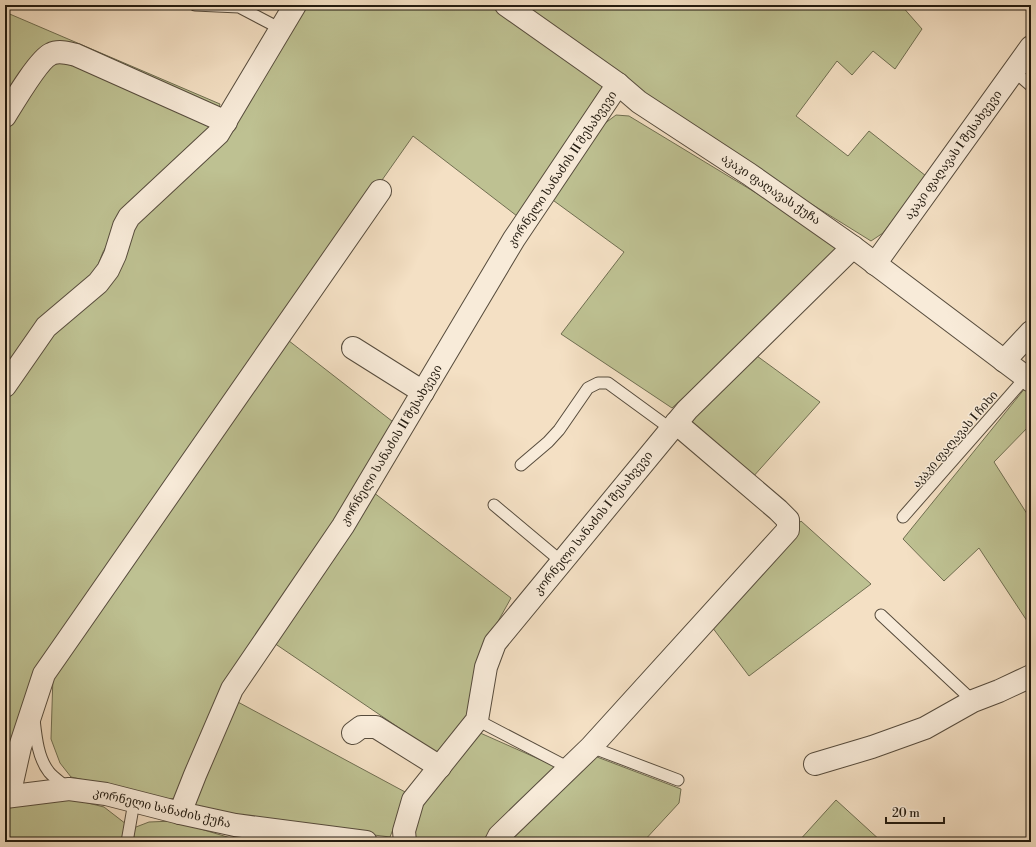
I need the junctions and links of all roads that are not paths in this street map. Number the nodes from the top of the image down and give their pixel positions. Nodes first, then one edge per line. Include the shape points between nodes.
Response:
1 (195, 5) edge
2 (294, 5) edge
3 (506, 5) edge
4 (281, 29) junction
5 (1031, 47) edge
6 (1014, 72) junction
7 (618, 84) junction
8 (1031, 86) edge
9 (5, 116) edge
10 (226, 122) junction
11 (380, 191) dead end
12 (853, 246) junction
13 (875, 264) junction
14 (1031, 332) edge
15 (353, 348) dead end
16 (1004, 361) junction
17 (1029, 379) edge
18 (5, 386) edge
19 (423, 392) junction
20 (674, 426) junction
21 (520, 465) dead end
22 (494, 505) dead end
23 (903, 517) dead end
24 (562, 562) junction
25 (882, 615) dead end
26 (1031, 676) edge
27 (973, 701) junction
28 (33, 708) junction
29 (477, 720) junction
30 (353, 733) dead end
31 (591, 747) junction
32 (815, 764) dead end
33 (440, 767) junction
34 (569, 768) junction
35 (678, 780) dead end
36 (69, 789) junction
37 (7, 796) edge
38 (134, 802) junction
39 (180, 814) junction
40 (127, 842) edge
41 (366, 842) edge
42 (406, 842) edge
43 (496, 842) edge

1 - 4 lane via 239,7
2 - 4 street
3 - 7 street, აკაკი ფაღავას ქუჩა
4 - 10 street
5 - 6 street, აკაკი ფაღავას I შესახვევი
6 - 8 lane
6 - 13 street, აკაკი ფაღავას I შესახვევი
7 - 12 street, აკაკი ფაღავას ქუჩა via 639,102
7 - 19 street, კორნელი სანაძის II შესახვევი via 518,233
9 - 10 street via 37,67 51,54 62,52 76,55
10 - 18 street via 218,134 129,217 108,270 98,283 46,327
11 - 28 street via 44,674
12 - 13 street, აკაკი ფაღავას ქუჩა
12 - 20 street, კორნელი სანაძის I შესახვევი via 692,405
13 - 16 street, აკაკი ფაღავას ქუჩა
14 - 16 street
15 - 19 street
16 - 17 street, აკაკი ფაღავას ქუჩა
17 - 23 lane, აკაკი ფაღავას I ჩიხი
19 - 39 street, კორნელი სანაძის II შესახვევი via 343,526 232,688
20 - 21 lane via 608,384 598,383 588,388 548,442
20 - 24 street, კორნელი სანაძის I შესახვევი
20 - 31 street via 783,515 788,520 788,530
22 - 24 lane
24 - 29 street, კორნელი სანაძის I შესახვევი via 495,643 486,667
25 - 27 lane
26 - 27 street
27 - 32 street via 925,728
28 - 36 lane via 41,757 49,771
28 - 37 street
29 - 33 street, კორნელი სანაძის I შესახვევი
29 - 34 lane
30 - 33 street via 361,726 376,727
31 - 34 street
31 - 35 lane
33 - 42 street, კორნელი სანაძის I შესახვევი via 413,800 404,831
34 - 43 street via 499,836
36 - 37 street, კორნელი სანაძის ქუჩა
36 - 38 street, კორნელი სანაძის ქუჩა via 106,794
38 - 39 street, კორნელი სანაძის ქუჩა
38 - 40 lane
39 - 41 street, კორნელი სანაძის ქუჩა via 235,825

